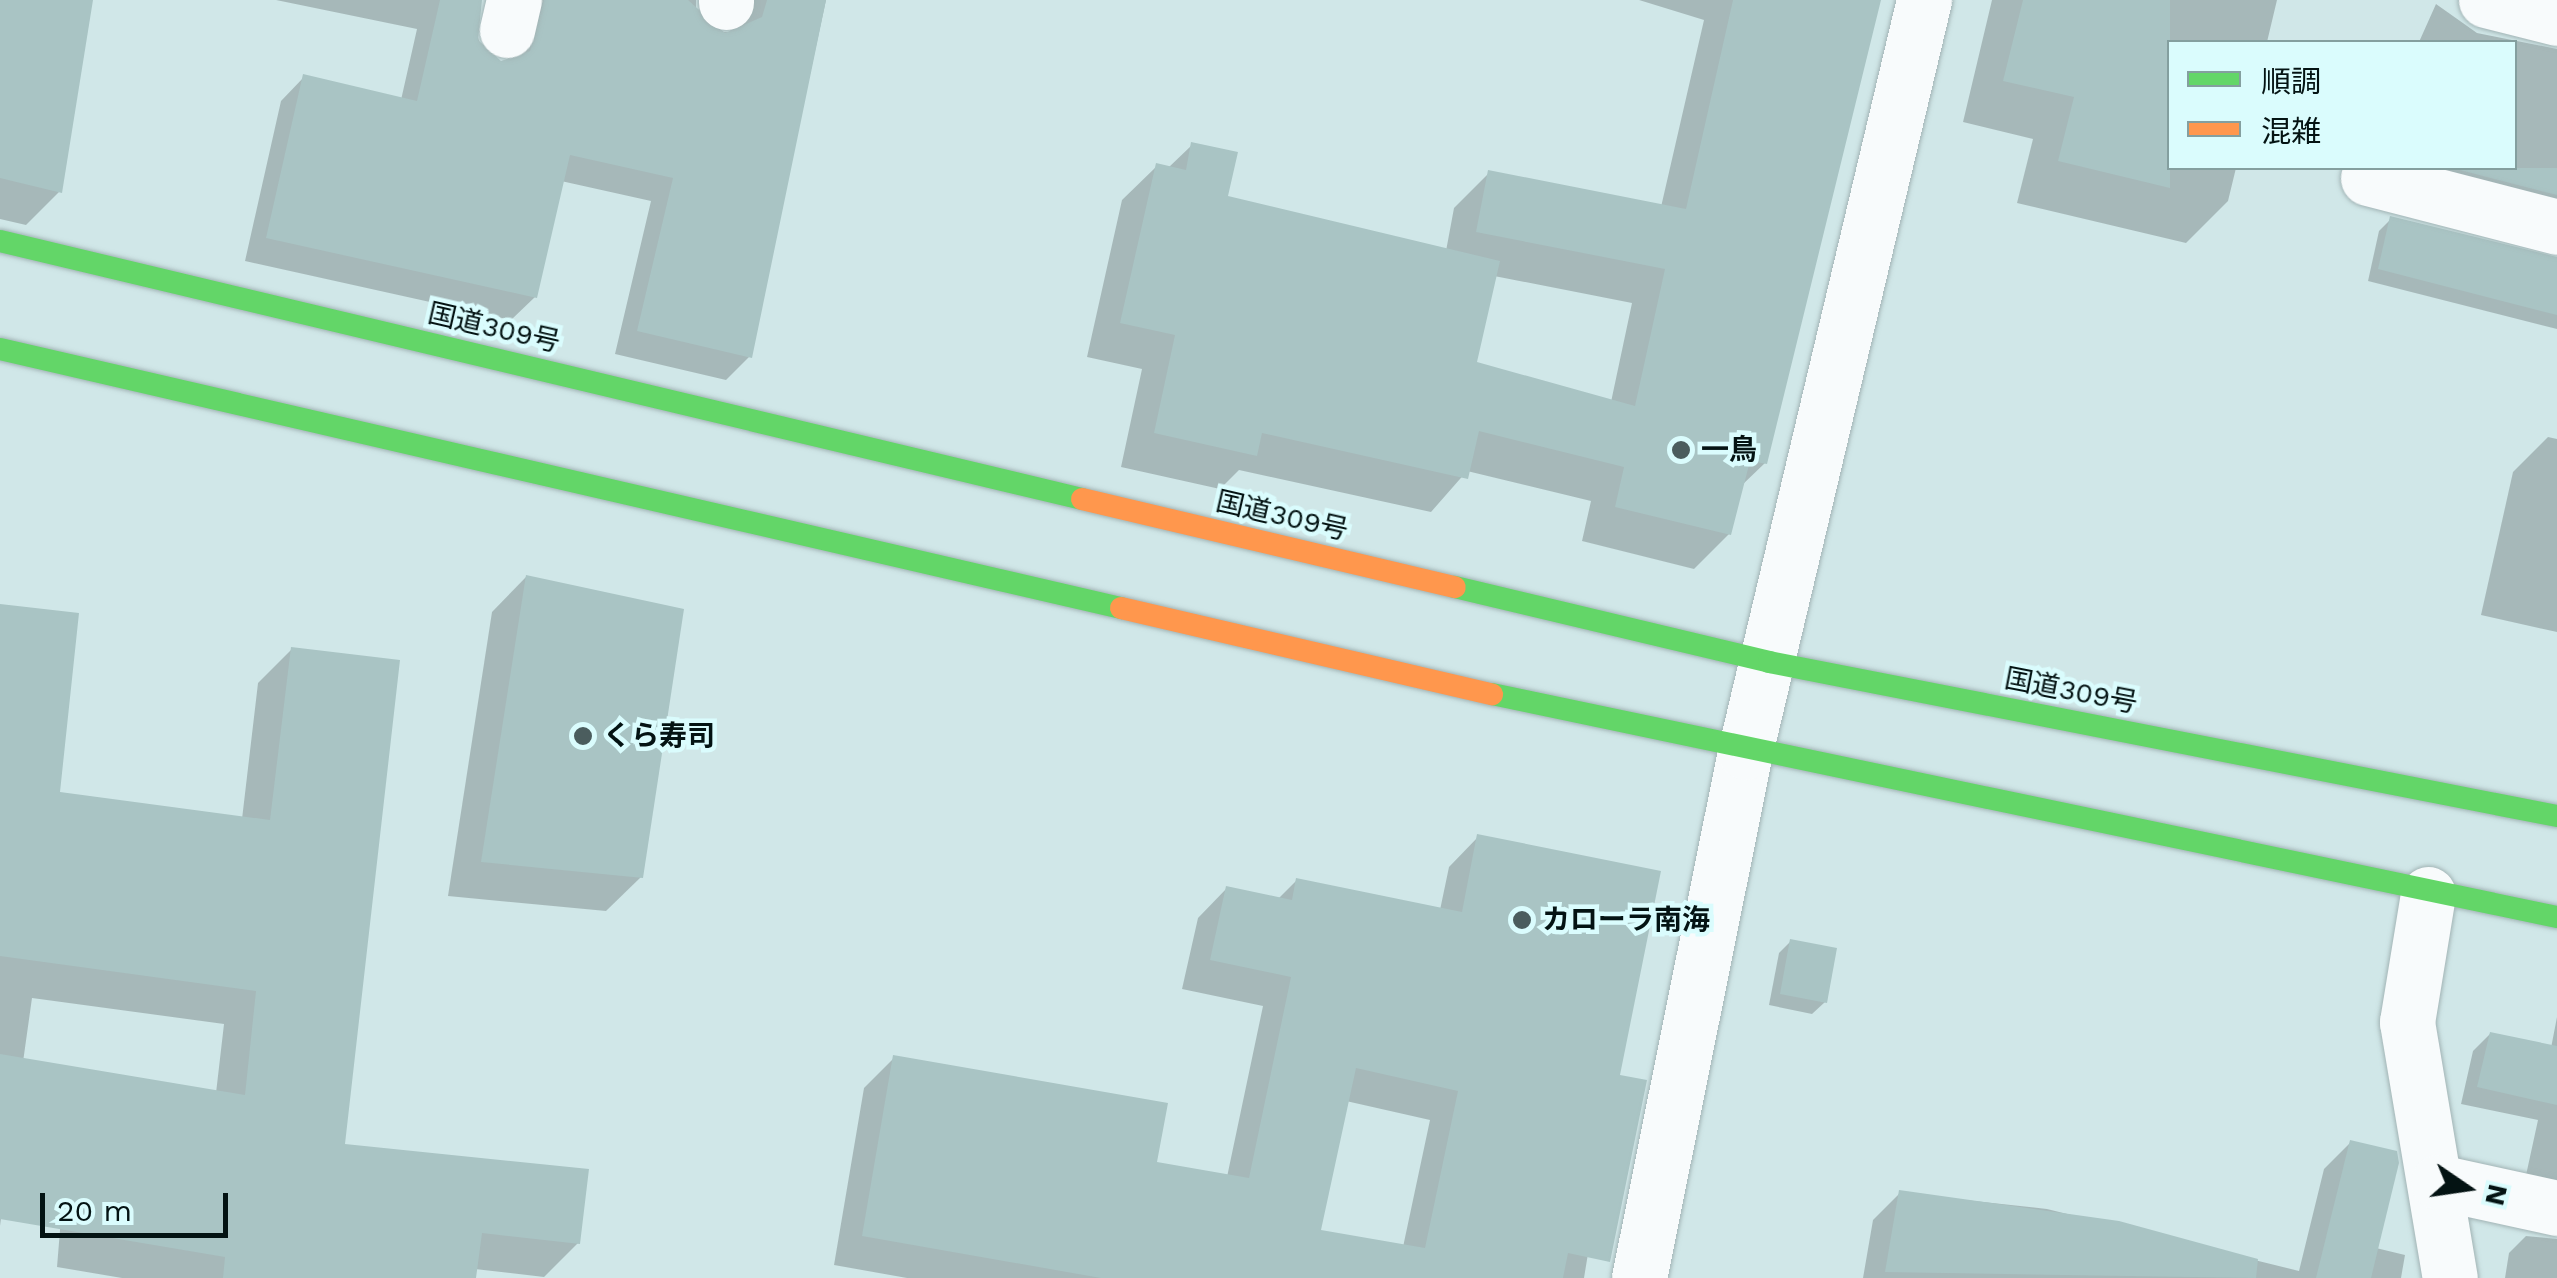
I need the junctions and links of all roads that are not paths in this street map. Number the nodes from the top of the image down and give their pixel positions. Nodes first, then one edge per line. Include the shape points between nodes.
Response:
1 (1924, 0) edge
2 (2486, 0) edge
3 (2557, 18) edge
4 (2368, 178) dead end
5 (2557, 227) edge
6 (0, 241) edge
7 (0, 350) edge
8 (1769, 662) junction
9 (1745, 752) junction
10 (2557, 816) edge
11 (2428, 894) junction
12 (2557, 917) edge
13 (2438, 1182) junction
14 (2557, 1208) edge
15 (1651, 1276) edge
16 (2450, 1278) edge

1 - 8 street
2 - 3 street
4 - 5 street
6 - 8 highway, 国道309号
7 - 9 highway
8 - 9 street
8 - 10 highway, 国道309号
9 - 11 highway
9 - 15 street
11 - 12 highway
11 - 13 street via 2407,1022
13 - 14 street
13 - 16 street

